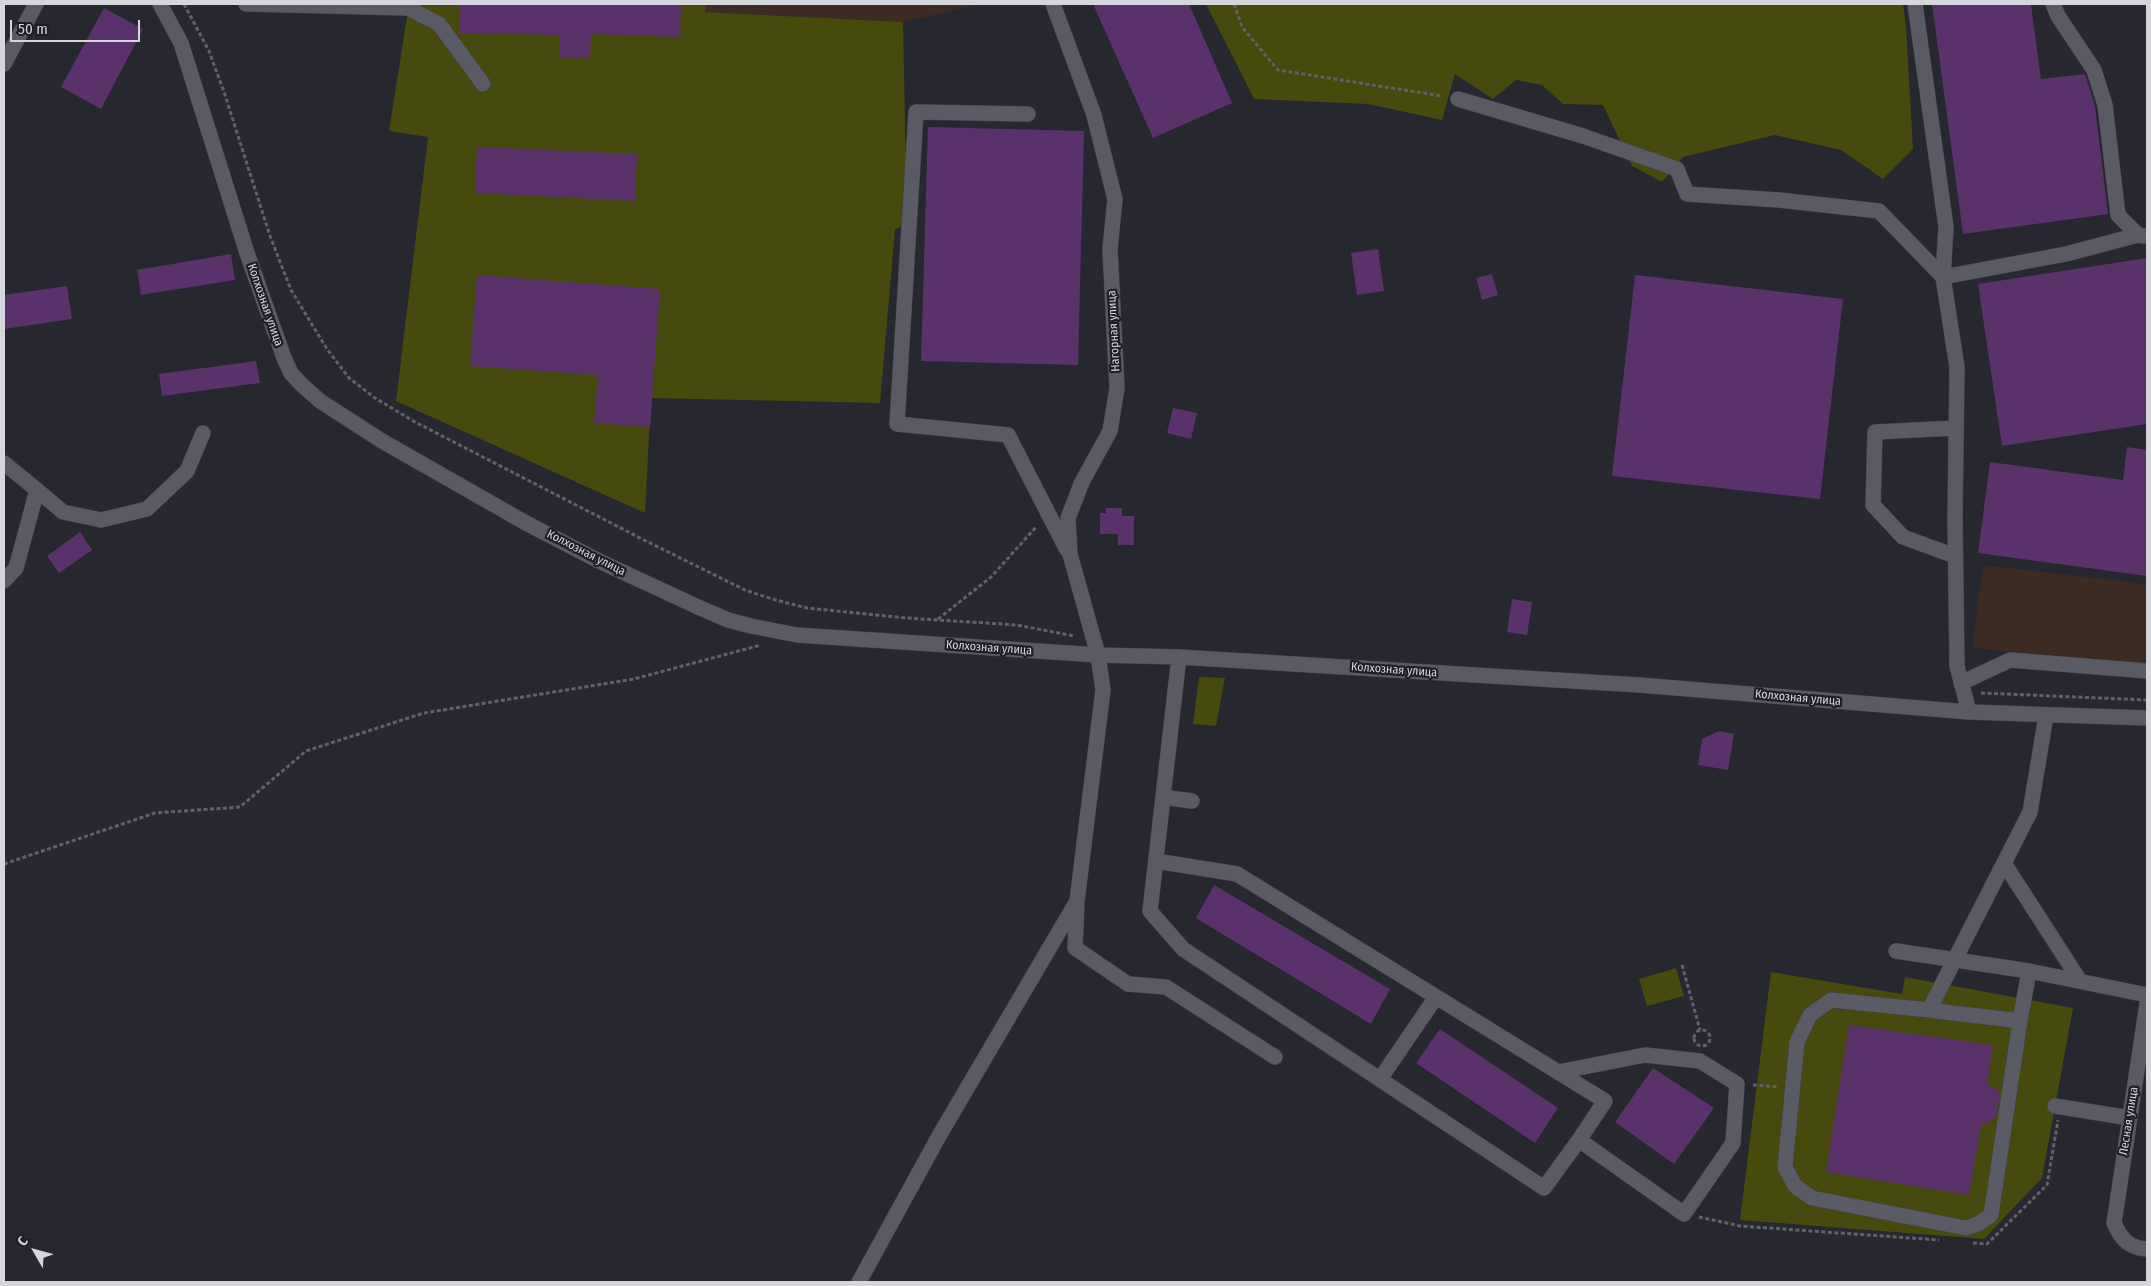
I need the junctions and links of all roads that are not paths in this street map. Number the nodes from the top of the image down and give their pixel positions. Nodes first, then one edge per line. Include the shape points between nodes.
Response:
1 (36, 4) edge
2 (160, 4) edge
3 (246, 4) edge
4 (1053, 4) edge
5 (1915, 4) edge
6 (2053, 4) edge
7 (6, 55) edge
8 (483, 84) dead end
9 (1458, 99) road end
10 (1028, 114) dead end
11 (2142, 235) edge
12 (1943, 277) junction
13 (1956, 428) junction
14 (203, 433) dead end
15 (4, 463) edge
16 (36, 490) junction
17 (1070, 556) junction
18 (1955, 556) junction
19 (4, 581) edge
20 (1096, 648) junction
21 (1179, 657) junction
22 (2142, 669) edge
23 (1963, 688) junction
24 (1969, 712) junction
25 (2046, 716) junction
26 (2147, 718) edge
27 (1163, 797) junction
28 (1192, 801) dead end
29 (1156, 861) junction
30 (2004, 863) junction
31 (1076, 901) junction
32 (1896, 951) dead end
33 (1954, 960) junction
34 (2029, 971) junction
35 (2080, 982) junction
36 (2147, 995) edge
37 (1436, 997) junction
38 (1930, 1010) junction
39 (2147, 1011) edge
40 (2020, 1021) junction
41 (1275, 1057) dead end
42 (1558, 1072) junction
43 (1380, 1079) junction
44 (2055, 1106) dead end
45 (2130, 1118) junction
46 (1579, 1140) junction
47 (2147, 1250) edge
48 (859, 1282) edge

1 - 7 street
2 - 20 street, Колхозная улица via 181,44 284,358 291,373 320,401 382,441 526,523 599,561 728,620 797,635
3 - 8 street via 408,8 439,24
4 - 17 street, Нагорная улица via 1094,115 1115,199 1110,249 1117,388 1110,431 1082,482 1068,518
5 - 12 street via 1946,227
6 - 11 street via 2094,70 2105,106 2118,216
9 - 12 street via 1583,136 1677,169 1688,194 1880,211
10 - 17 street via 916,112 897,424 1008,435
11 - 12 street via 2066,254
12 - 13 street via 1957,367
13 - 18 street
13 - 18 street via 1875,432 1873,505 1903,537
14 - 16 street via 187,471 147,509 100,520 63,512
15 - 16 street
16 - 19 street via 16,568
17 - 20 street, Нагорная улица
18 - 23 street via 1957,666
20 - 21 street, Колхозная улица
20 - 31 street, Нагорная улица via 1102,690
21 - 24 street, Колхозная улица via 1639,685
21 - 27 street
22 - 23 street via 2044,659 1996,658
23 - 24 street
24 - 25 street, Колхозная улица
25 - 26 street, Колхозная улица
25 - 30 street via 2030,812
27 - 28 street
27 - 29 street
29 - 37 street via 1237,874
29 - 43 street via 1150,911 1183,949
30 - 33 street
30 - 35 street
31 - 41 street, Нагорная улица via 1075,948 1128,984 1166,986
31 - 48 street via 939,1136
32 - 33 street
33 - 34 street
33 - 38 street
34 - 35 street
34 - 40 street
35 - 36 street
37 - 42 street
37 - 43 street
38 - 40 street
38 - 40 street via 1831,1000 1810,1015 1797,1042 1785,1167 1796,1186 1812,1198 1966,1228 1991,1215
39 - 45 street, Лесная улица
42 - 46 street via 1605,1101
42 - 46 street via 1645,1056 1700,1061 1737,1084 1733,1143 1684,1214
43 - 46 street via 1544,1188
44 - 45 street
45 - 47 street, Лесная улица via 2114,1223 2120,1237 2128,1244

